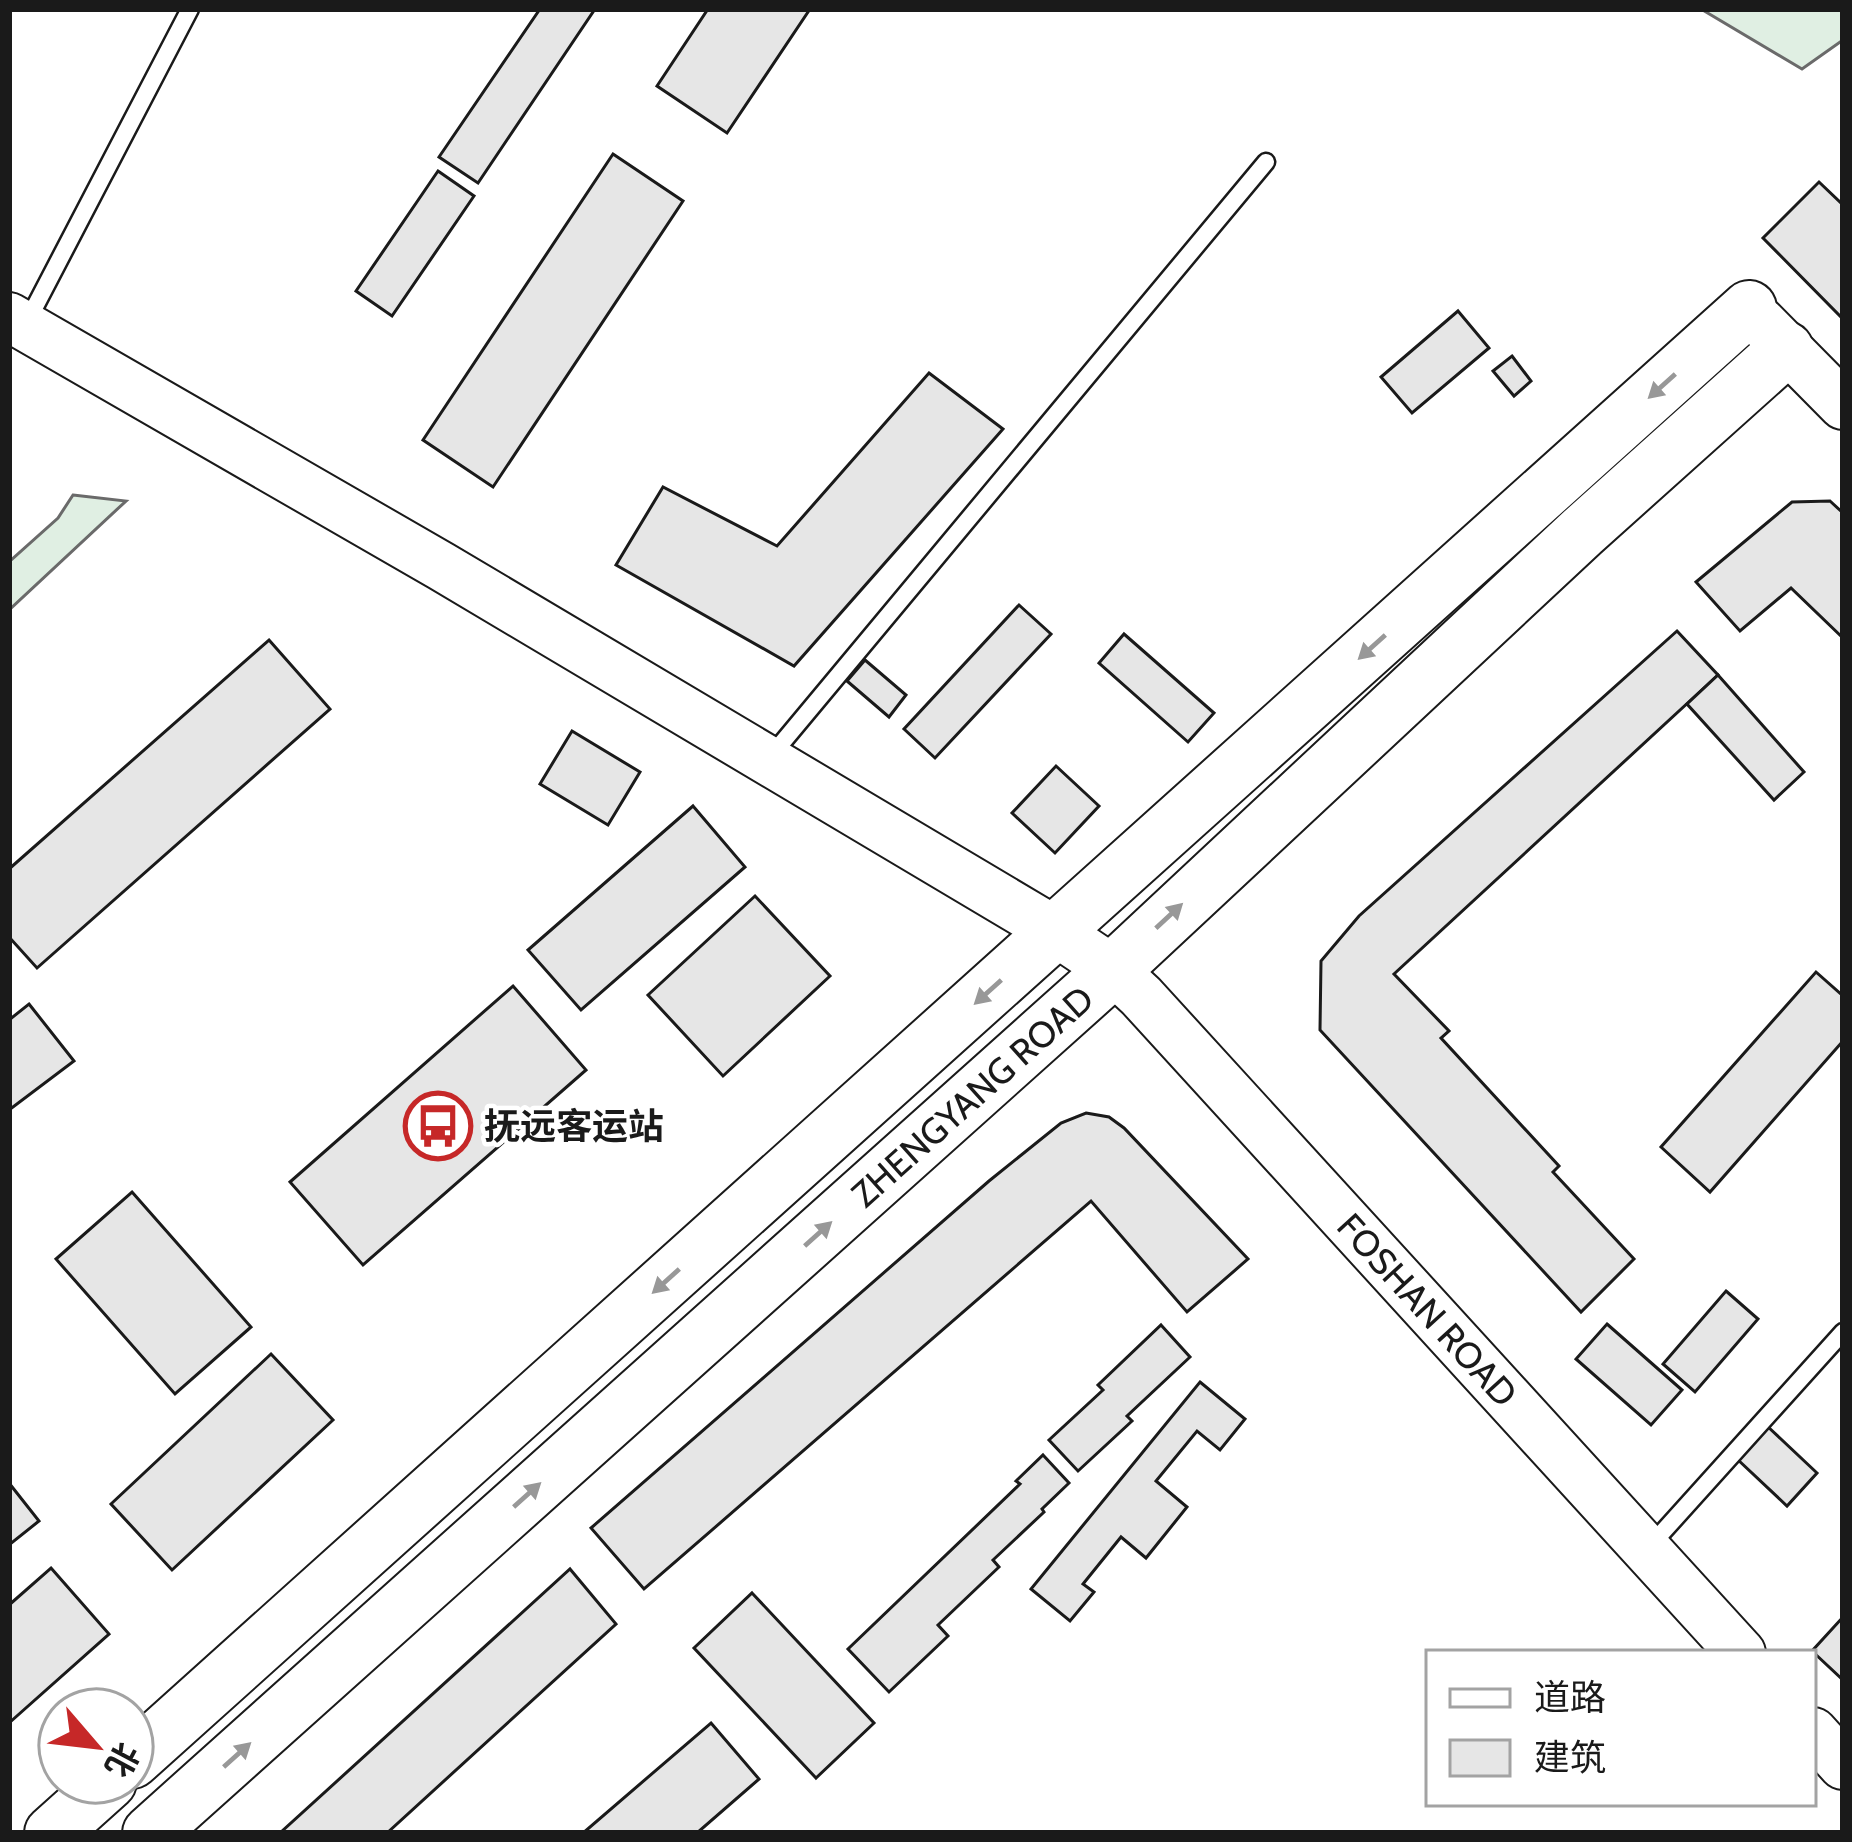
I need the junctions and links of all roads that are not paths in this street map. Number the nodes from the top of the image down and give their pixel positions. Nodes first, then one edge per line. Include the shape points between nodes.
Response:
1 (190, 9) edge
2 (1266, 162) dead end
3 (1749, 308) joint
4 (17, 322) edge
5 (1786, 349) junction
6 (1843, 405) edge
7 (766, 762) junction
8 (1055, 932) junction
9 (1113, 970) junction
10 (1843, 1332) edge
11 (1648, 1549) junction
12 (1739, 1650) edge
13 (1816, 1735) edge
14 (156, 1739) edge
15 (1843, 1766) edge
16 (82, 1806) edge
17 (52, 1833) edge
18 (150, 1833) edge

1 - 4 lane
2 - 7 lane
3 - 5 street
3 -> 8 main road, ZHENGYANG ROAD
4 - 7 street, FOSHAN ROAD
5 - 6 street
9 -> 5 main road, ZHENGYANG ROAD
7 - 8 street, FOSHAN ROAD
8 - 9 street, FOSHAN ROAD
8 -> 14 main road, ZHENGYANG ROAD
9 - 11 street, FOSHAN ROAD
18 -> 9 main road, ZHENGYANG ROAD
10 - 11 lane
11 - 12 street, FOSHAN ROAD
13 - 15 street
16 - 17 main road

